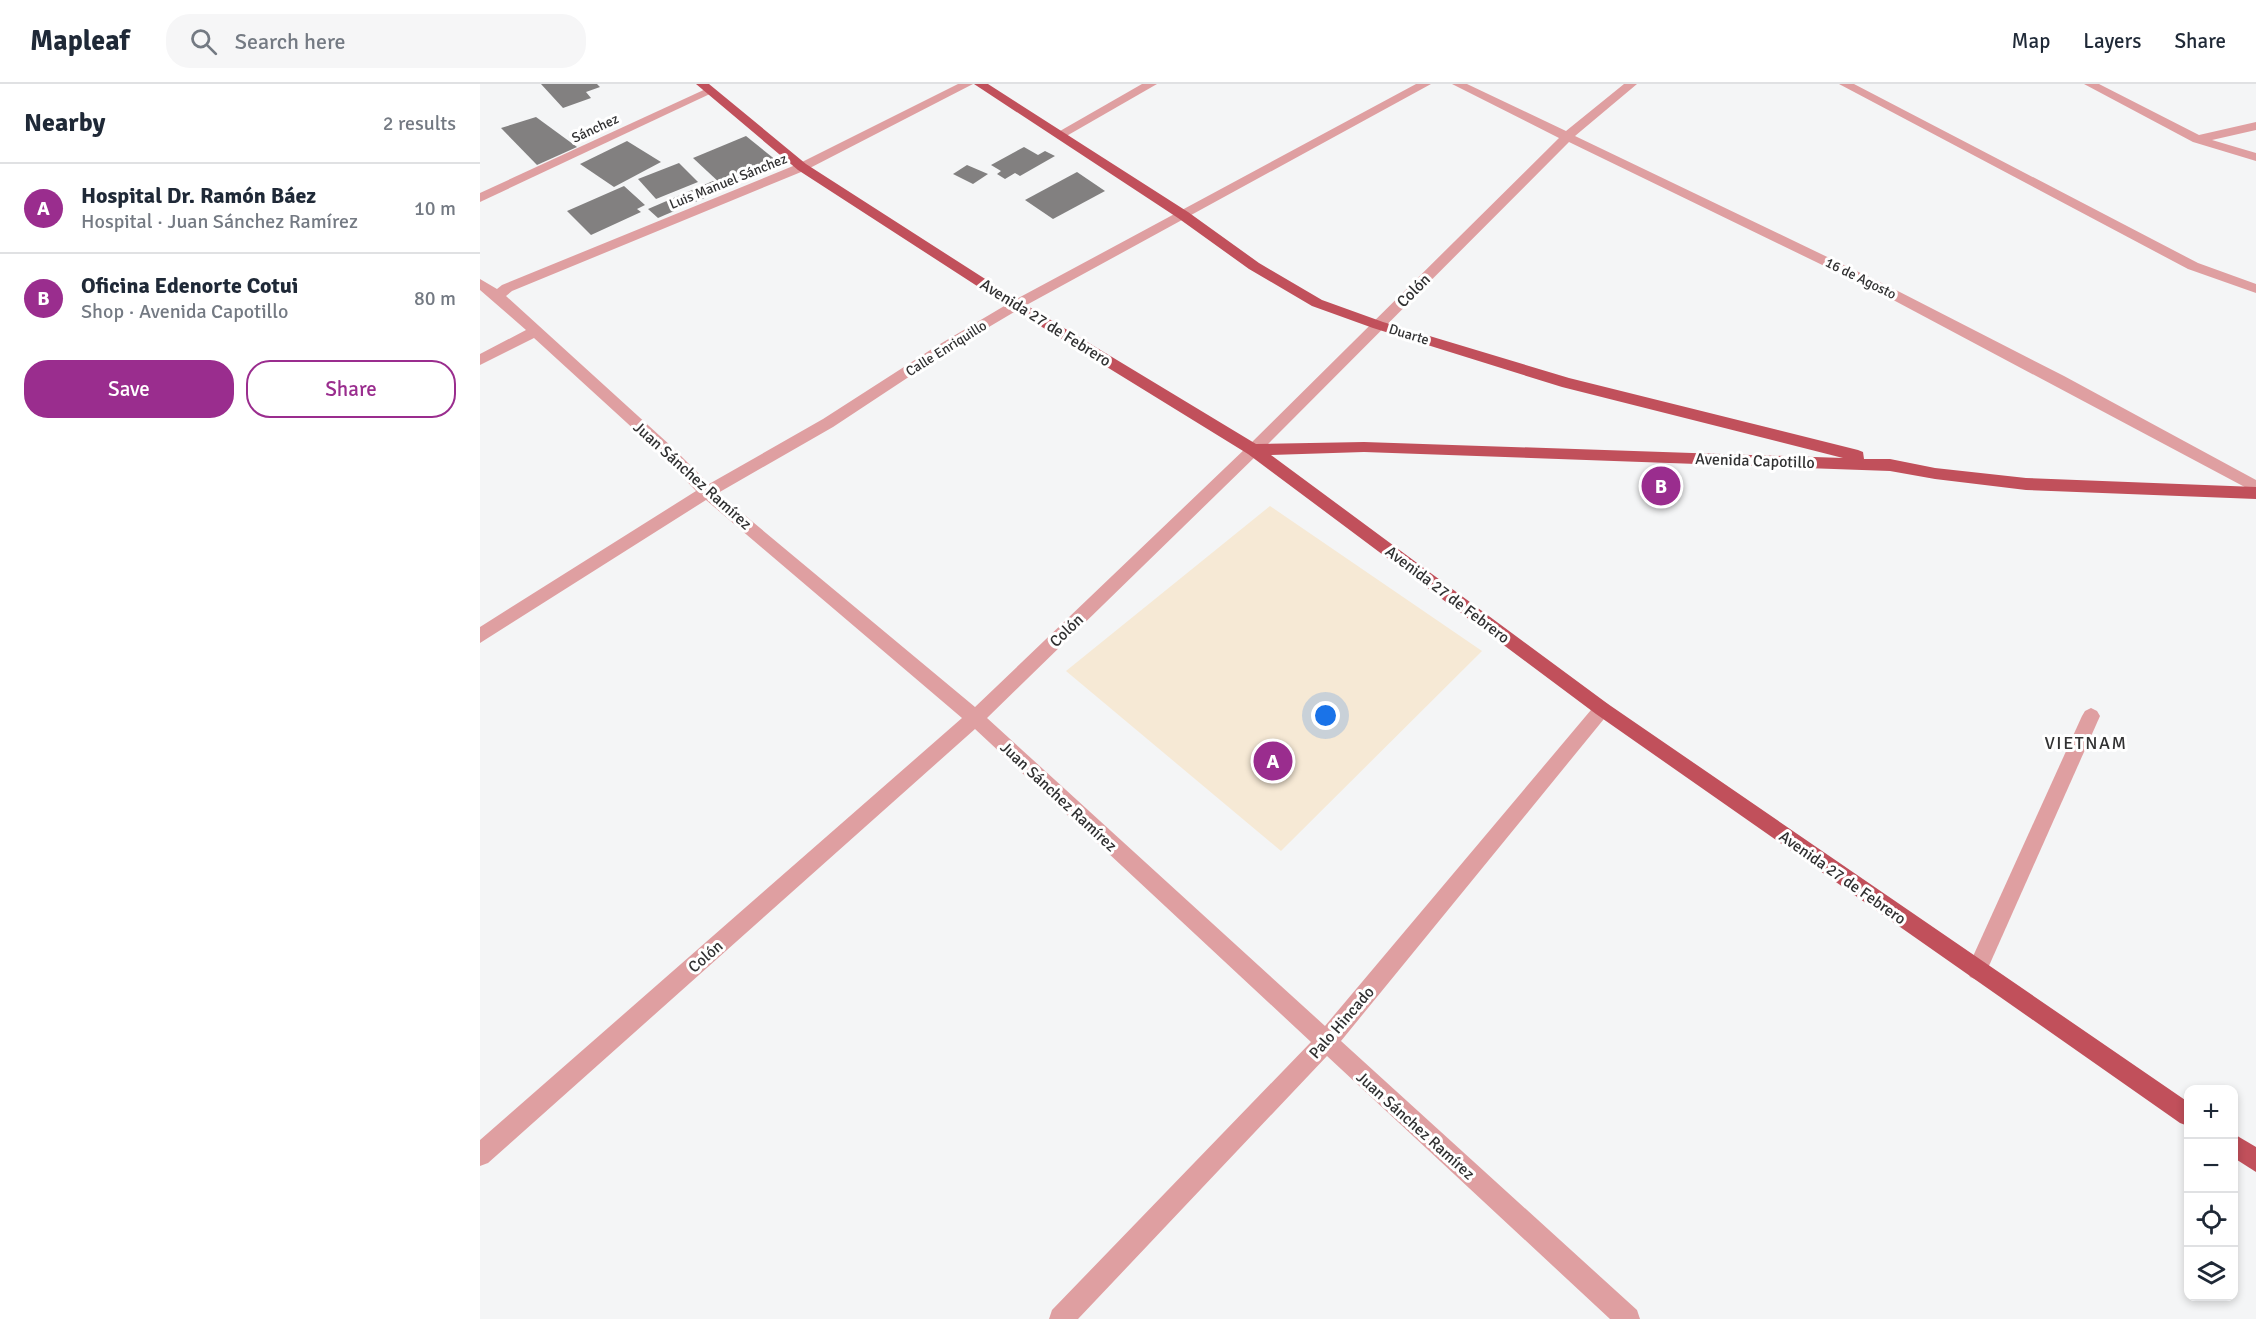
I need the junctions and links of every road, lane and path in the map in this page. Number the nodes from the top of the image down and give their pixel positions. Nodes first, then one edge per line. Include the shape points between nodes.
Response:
1 (723, 84) edge
2 (967, 84) edge
3 (980, 84) edge
4 (1151, 84) edge
5 (1425, 84) edge
6 (1458, 84) edge
7 (1631, 84) edge
8 (1845, 84) edge
9 (2090, 84) edge
10 (705, 88) edge
11 (2256, 126) edge
12 (1059, 135) junction
13 (1568, 136) junction
14 (2197, 139) junction
15 (2256, 157) edge
16 (802, 166) junction
17 (480, 198) edge
18 (1184, 215) junction
19 (480, 284) edge
20 (2256, 289) edge
21 (497, 296) junction
22 (1016, 305) junction
23 (1378, 325) junction
24 (534, 332) junction
25 (480, 360) edge
26 (1253, 450) junction
27 (1890, 465) junction
28 (2256, 487) edge
29 (707, 492) junction
30 (2256, 493) edge
31 (480, 636) edge
32 (1602, 709) junction
33 (2091, 716) dead end
34 (975, 718) junction
35 (1977, 970) junction
36 (1326, 1042) junction
37 (2184, 1112) edge
38 (2238, 1148) edge
39 (480, 1155) edge
40 (2256, 1161) edge
41 (1061, 1319) edge
42 (1628, 1319) edge

1 - 10 main road, Sánchez
2 - 16 street, Luis Manuel Sánchez
3 - 12 main road, Duarte
4 - 12 street
5 - 18 street, Calle Enriquillo
6 - 13 street, 16 de Agosto
7 - 13 street, Colón
8 - 20 street via 2193,266
9 - 14 street
10 - 16 main road, Avenida 27 de Febrero
10 - 17 street, Sánchez
11 - 14 street
12 - 18 main road, Duarte
13 - 23 street, Colón
13 - 28 street, 16 de Agosto via 1887,291
14 - 15 street
16 - 21 street, Luis Manuel Sánchez via 507,288
16 - 22 main road, Avenida 27 de Febrero
18 - 22 street, Calle Enriquillo
18 - 23 main road, Duarte via 1254,266 1317,303
19 - 21 street, Juan Sánchez Ramírez
21 - 24 street, Juan Sánchez Ramírez
22 - 26 main road, Avenida 27 de Febrero
22 - 29 street, Calle Enriquillo via 828,423
23 - 26 street, Colón
23 - 27 main road, Duarte via 1568,383
24 - 25 street
24 - 29 street, Juan Sánchez Ramírez
26 - 27 main road, Avenida Capotillo via 1364,447
26 - 32 main road, Avenida 27 de Febrero
26 - 34 street, Colón
27 - 30 main road, Avenida Capotillo via 1985,480
29 - 31 street, Calle Enriquillo
29 - 34 street, Juan Sánchez Ramírez
32 - 35 main road, Avenida 27 de Febrero
32 - 36 street, Palo Hincado
33 - 35 street
34 - 36 street, Juan Sánchez Ramírez
34 - 39 street, Colón
35 - 37 main road, Avenida 27 de Febrero
36 - 41 street, Palo Hincado
36 - 42 street, Juan Sánchez Ramírez
38 - 40 main road

